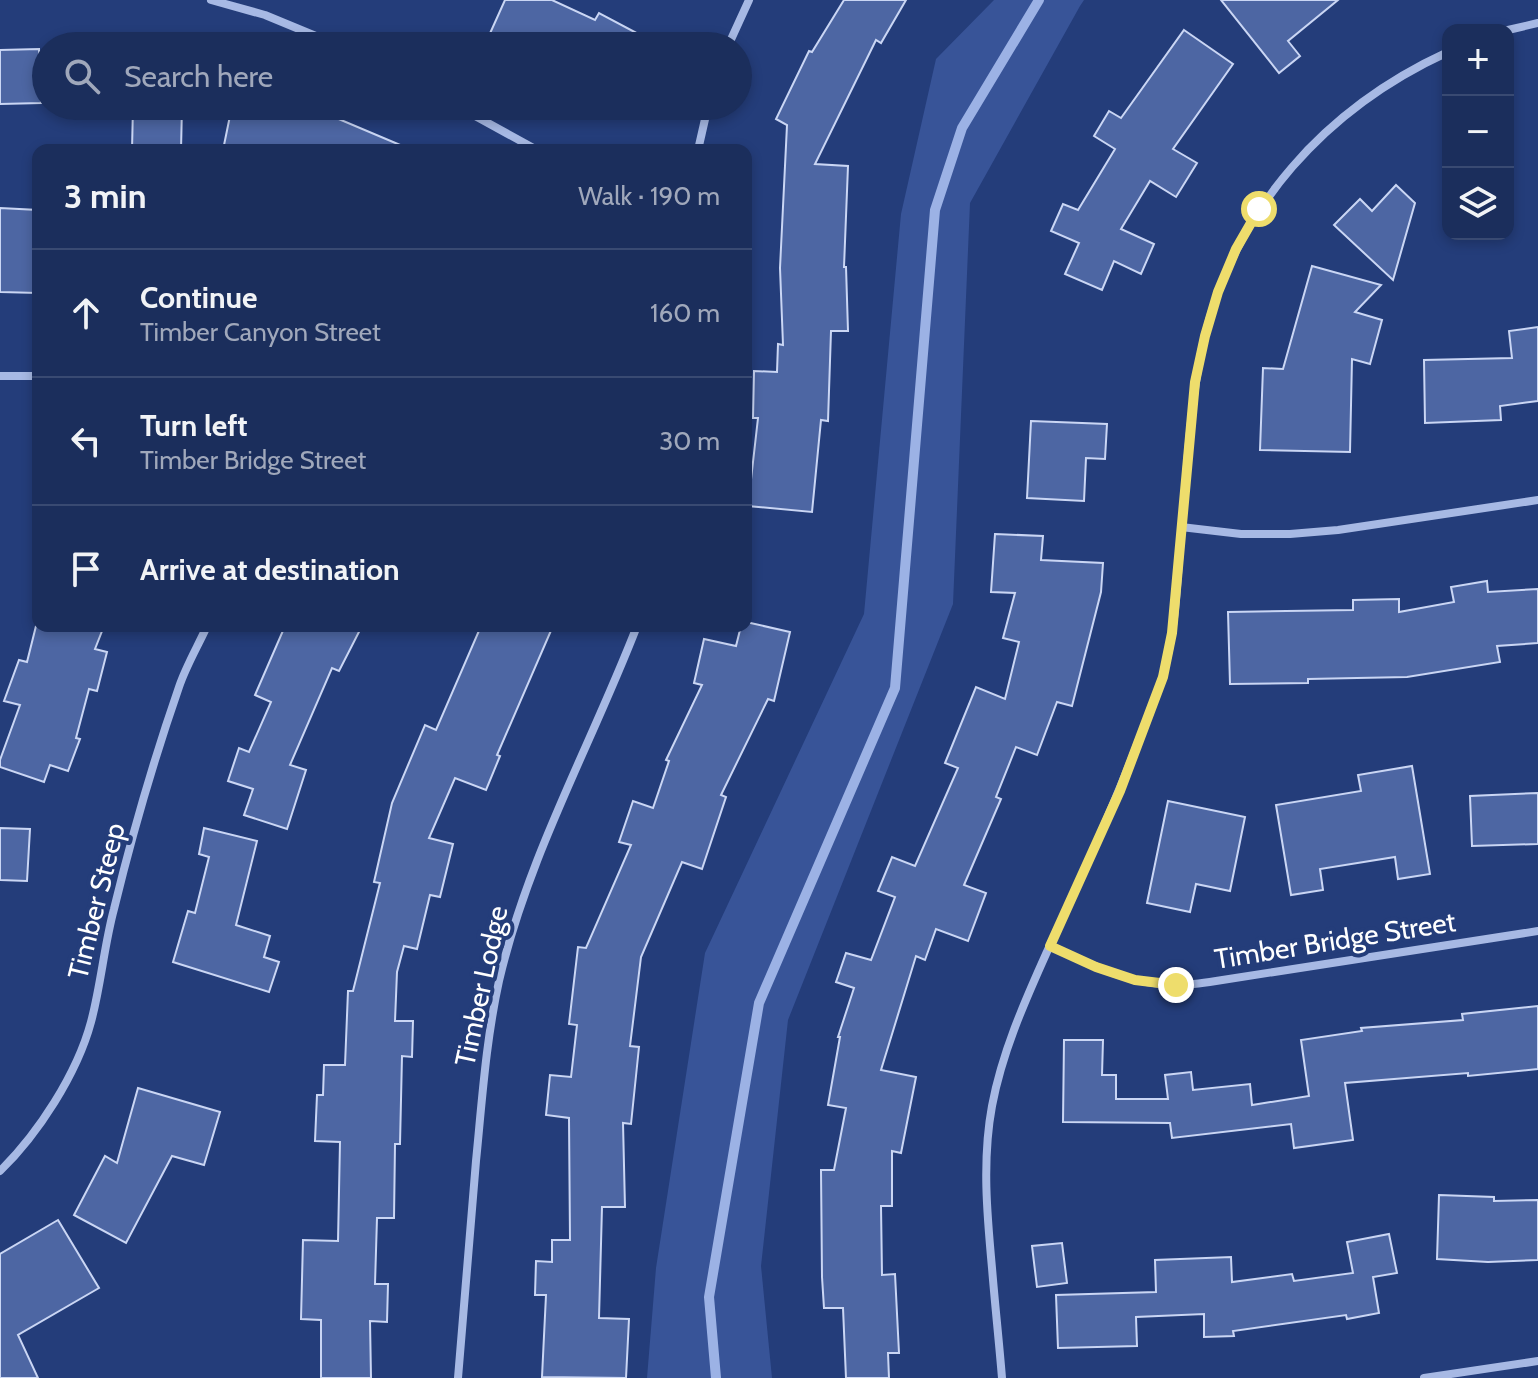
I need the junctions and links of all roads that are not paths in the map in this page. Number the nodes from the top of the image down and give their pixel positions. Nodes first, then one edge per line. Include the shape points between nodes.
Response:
1 (211, 0) edge
2 (749, 0) edge
3 (1538, 23) edge
4 (1514, 29) edge
5 (306, 32) edge
6 (734, 32) edge
7 (1442, 55) edge
8 (482, 120) edge
9 (705, 120) edge
10 (526, 144) edge
11 (699, 144) edge
12 (0, 376) edge
13 (32, 376) edge
14 (1538, 500) edge
15 (1181, 527) junction
16 (204, 632) edge
17 (635, 632) edge
18 (1538, 931) edge
19 (1050, 946) junction
20 (0, 1171) edge
21 (1538, 1361) edge
22 (458, 1378) edge
23 (1002, 1378) edge
24 (1424, 1378) edge

1 - 5 street
2 - 6 street
3 - 4 street
7 - 15 street via 1342,116 1279,182 1236,249 1218,292 1195,382
8 - 10 street
9 - 11 street
12 - 13 street
14 - 15 street via 1290,534
15 - 19 street via 1163,677 1120,791
16 - 20 street, Timber Steep via 180,684 153,768 79,1056 64,1087
17 - 22 street, Timber Lodge via 523,895 499,982 484,1070
18 - 19 street, Timber Bridge Street via 1176,985 1135,980
19 - 23 street via 1003,1060 987,1142 986,1206
21 - 24 street

